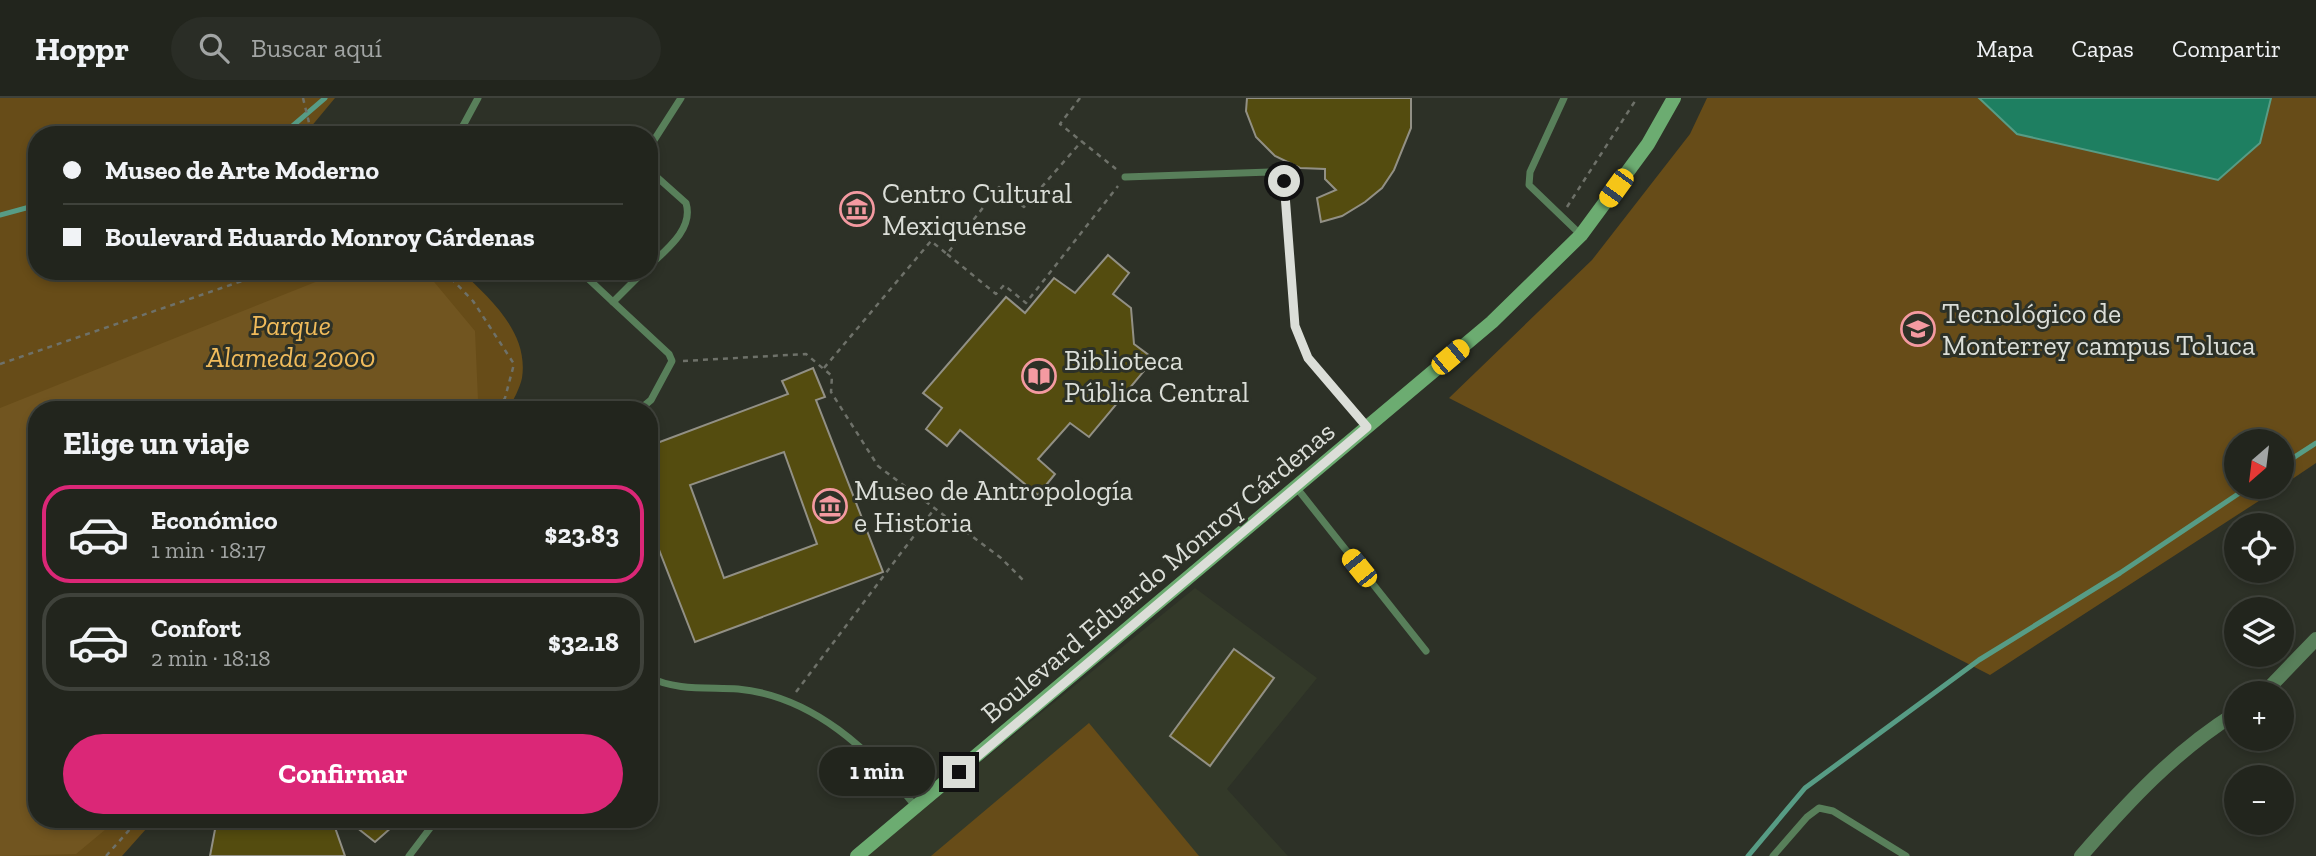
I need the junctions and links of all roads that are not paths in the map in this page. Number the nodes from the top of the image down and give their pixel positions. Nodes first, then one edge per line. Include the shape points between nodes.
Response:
1 (478, 98) edge
2 (681, 98) edge
3 (1564, 98) edge
4 (1674, 98) edge
5 (463, 126) edge
6 (658, 134) edge
7 (1125, 177) road end
8 (658, 178) edge
9 (1581, 235) junction
10 (658, 256) edge
11 (589, 280) edge
12 (635, 280) edge
13 (612, 302) junction
14 (650, 401) edge
15 (1367, 427) junction
16 (1296, 487) junction
17 (2316, 639) edge
18 (1426, 651) dead end
19 (658, 681) edge
20 (2276, 681) edge
21 (2224, 720) edge
22 (916, 807) junction
23 (430, 828) edge
24 (409, 856) edge
25 (857, 856) edge
26 (1773, 856) edge
27 (1906, 856) edge
28 (2081, 856) edge

1 - 5 lane
2 - 6 lane
3 - 9 lane via 1530,172 1529,185
4 - 9 main road, Boulevard Eduardo Monroy Cárdenas via 1648,144
7 - 15 lane via 1270,172 1284,181 1295,326 1308,358
8 - 10 lane via 687,203 689,211 684,228
9 - 15 main road, Boulevard Eduardo Monroy Cárdenas via 1492,322
11 - 13 lane
12 - 13 lane
13 - 14 lane via 672,361
15 - 16 main road, Boulevard Eduardo Monroy Cárdenas
16 - 18 lane
16 - 22 main road, Boulevard Eduardo Monroy Cárdenas
17 - 20 street
19 - 22 lane via 741,690 806,708 867,753
21 - 28 street via 2141,788
22 - 25 main road, Boulevard Eduardo Monroy Cárdenas
23 - 24 lane
26 - 27 lane via 1819,808 1833,811

